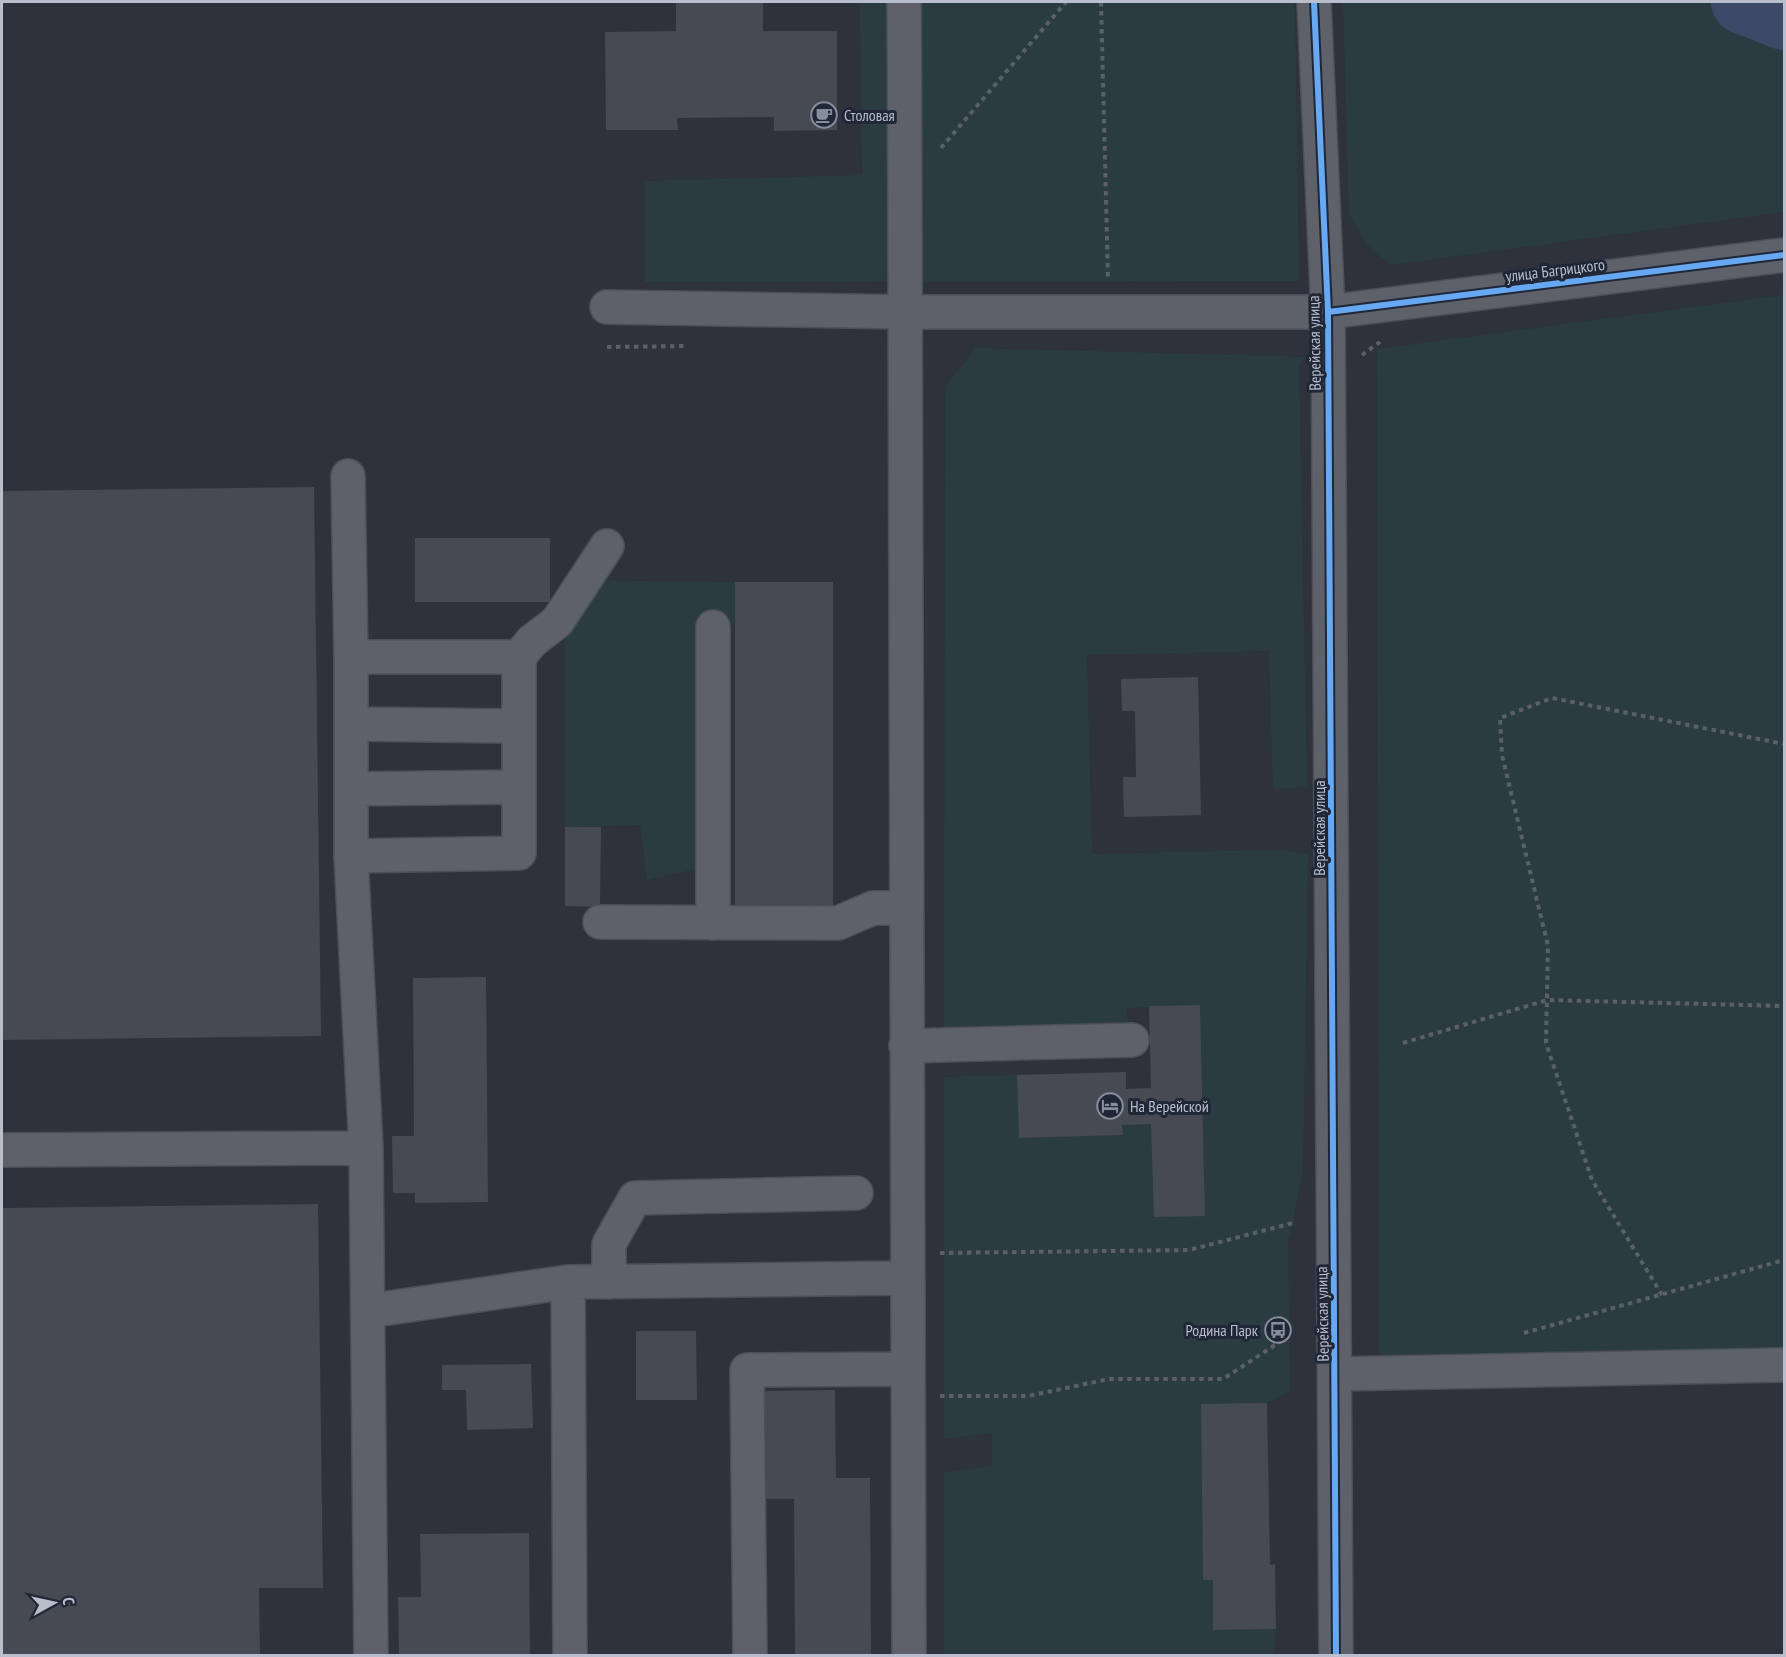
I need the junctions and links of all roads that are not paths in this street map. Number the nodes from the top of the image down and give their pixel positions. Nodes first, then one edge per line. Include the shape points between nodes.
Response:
1 (904, 2) edge
2 (1314, 2) edge
3 (1785, 255) edge
4 (607, 307) dead end
5 (906, 312) junction
6 (1328, 312) junction
7 (348, 476) dead end
8 (607, 546) dead end
9 (713, 627) dead end
10 (351, 657) junction
11 (519, 657) junction
12 (351, 724) junction
13 (518, 726) junction
14 (518, 787) junction
15 (351, 789) junction
16 (351, 856) junction
17 (906, 908) junction
18 (600, 922) dead end
19 (713, 922) junction
20 (1132, 1040) dead end
21 (906, 1046) junction
22 (366, 1148) junction
23 (2, 1150) edge
24 (856, 1193) dead end
25 (906, 1266) junction
26 (568, 1282) junction
27 (609, 1282) junction
28 (368, 1311) junction
29 (1785, 1365) edge
30 (1336, 1374) junction
31 (906, 1382) junction
32 (371, 1656) edge
33 (570, 1656) edge
34 (750, 1656) edge
35 (909, 1656) edge
36 (1336, 1656) edge

1 - 5 street
2 - 6 street, Верейская улица
3 - 6 street, улица Багрицкого
4 - 5 street, улица Багрицкого
5 - 6 street, улица Багрицкого
5 - 17 street
6 - 30 street, Верейская улица
7 - 10 street
8 - 11 street via 557,622
9 - 19 street
10 - 11 street
10 - 12 street
11 - 13 street
12 - 13 street
12 - 15 street
13 - 14 street
14 - 15 street
14 - 16 street via 519,853
15 - 16 street
16 - 22 street
17 - 19 street via 873,908 838,922
17 - 21 street
18 - 19 street
20 - 21 street
21 - 25 street
22 - 23 street
22 - 28 street
24 - 27 street via 635,1198 609,1244
25 - 27 street
25 - 31 street
26 - 27 street
26 - 28 street
26 - 33 street
28 - 32 street
29 - 30 street
30 - 36 street, Верейская улица
31 - 34 street via 747,1370
31 - 35 street

